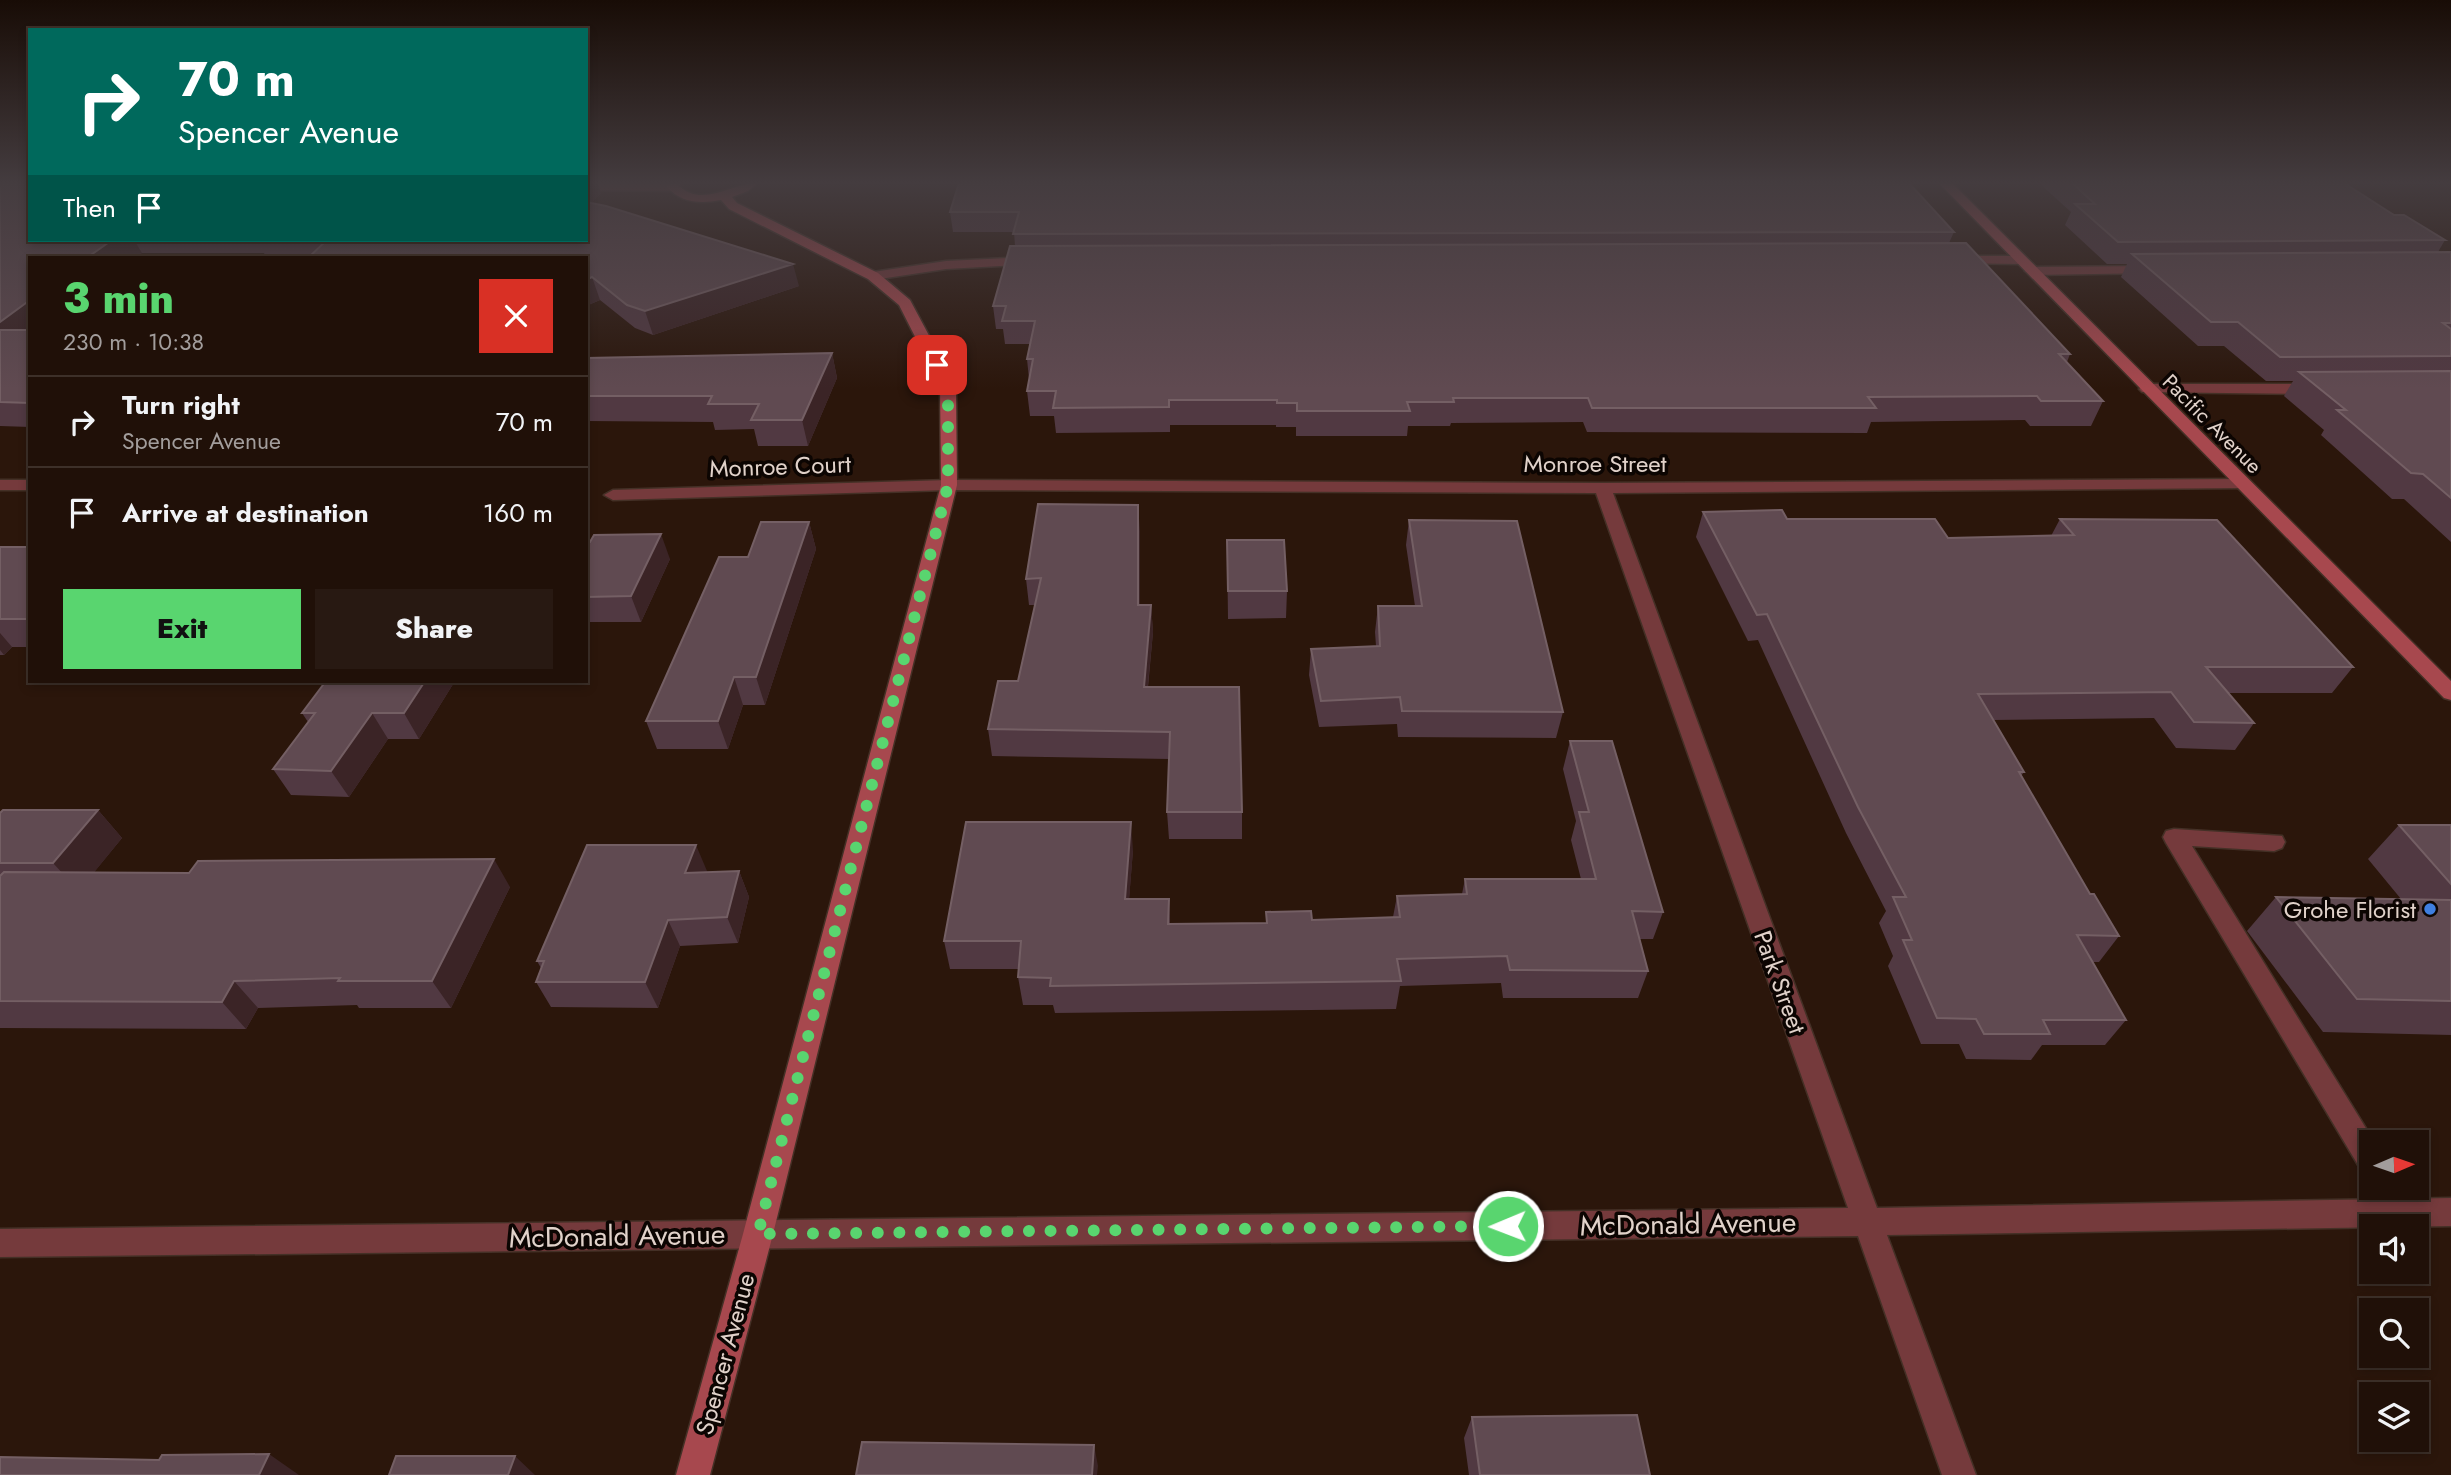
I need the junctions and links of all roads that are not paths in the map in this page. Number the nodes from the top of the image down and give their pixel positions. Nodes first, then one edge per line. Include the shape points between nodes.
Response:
1 (825, 252) edge
2 (2013, 252) edge
3 (1934, 260) edge
4 (1049, 261) edge
5 (2026, 265) junction
6 (2161, 270) edge
7 (873, 276) junction
8 (2327, 389) edge
9 (2147, 390) junction
10 (2241, 484) junction
11 (0, 485) edge
12 (28, 485) edge
13 (948, 485) junction
14 (1603, 488) junction
15 (613, 495) dead end
16 (2451, 693) edge
17 (2274, 842) dead end
18 (2359, 1141) edge
19 (2395, 1200) edge
20 (2451, 1212) edge
21 (1866, 1222) junction
22 (758, 1234) junction
23 (0, 1243) edge
24 (692, 1475) edge
25 (1959, 1475) edge

1 - 7 street, Spencer Avenue
2 - 5 street, Pacific Avenue
3 - 5 street
4 - 7 street via 946,265
5 - 6 street
5 - 9 street, Pacific Avenue
7 - 13 street, Spencer Avenue via 905,303 948,386
8 - 9 street
9 - 10 street, Pacific Avenue
10 - 14 street, Monroe Street
10 - 16 street, Pacific Avenue
11 - 12 street
13 - 14 street, Monroe Street
13 - 15 street, Monroe Court
13 - 22 street, Spencer Avenue
14 - 21 street, Park Street
17 - 18 street via 2174,836
19 - 20 street, McDonald Avenue
19 - 21 street, McDonald Avenue
21 - 22 street, McDonald Avenue
21 - 25 street, Park Street
22 - 23 street, McDonald Avenue
22 - 24 street, Spencer Avenue

